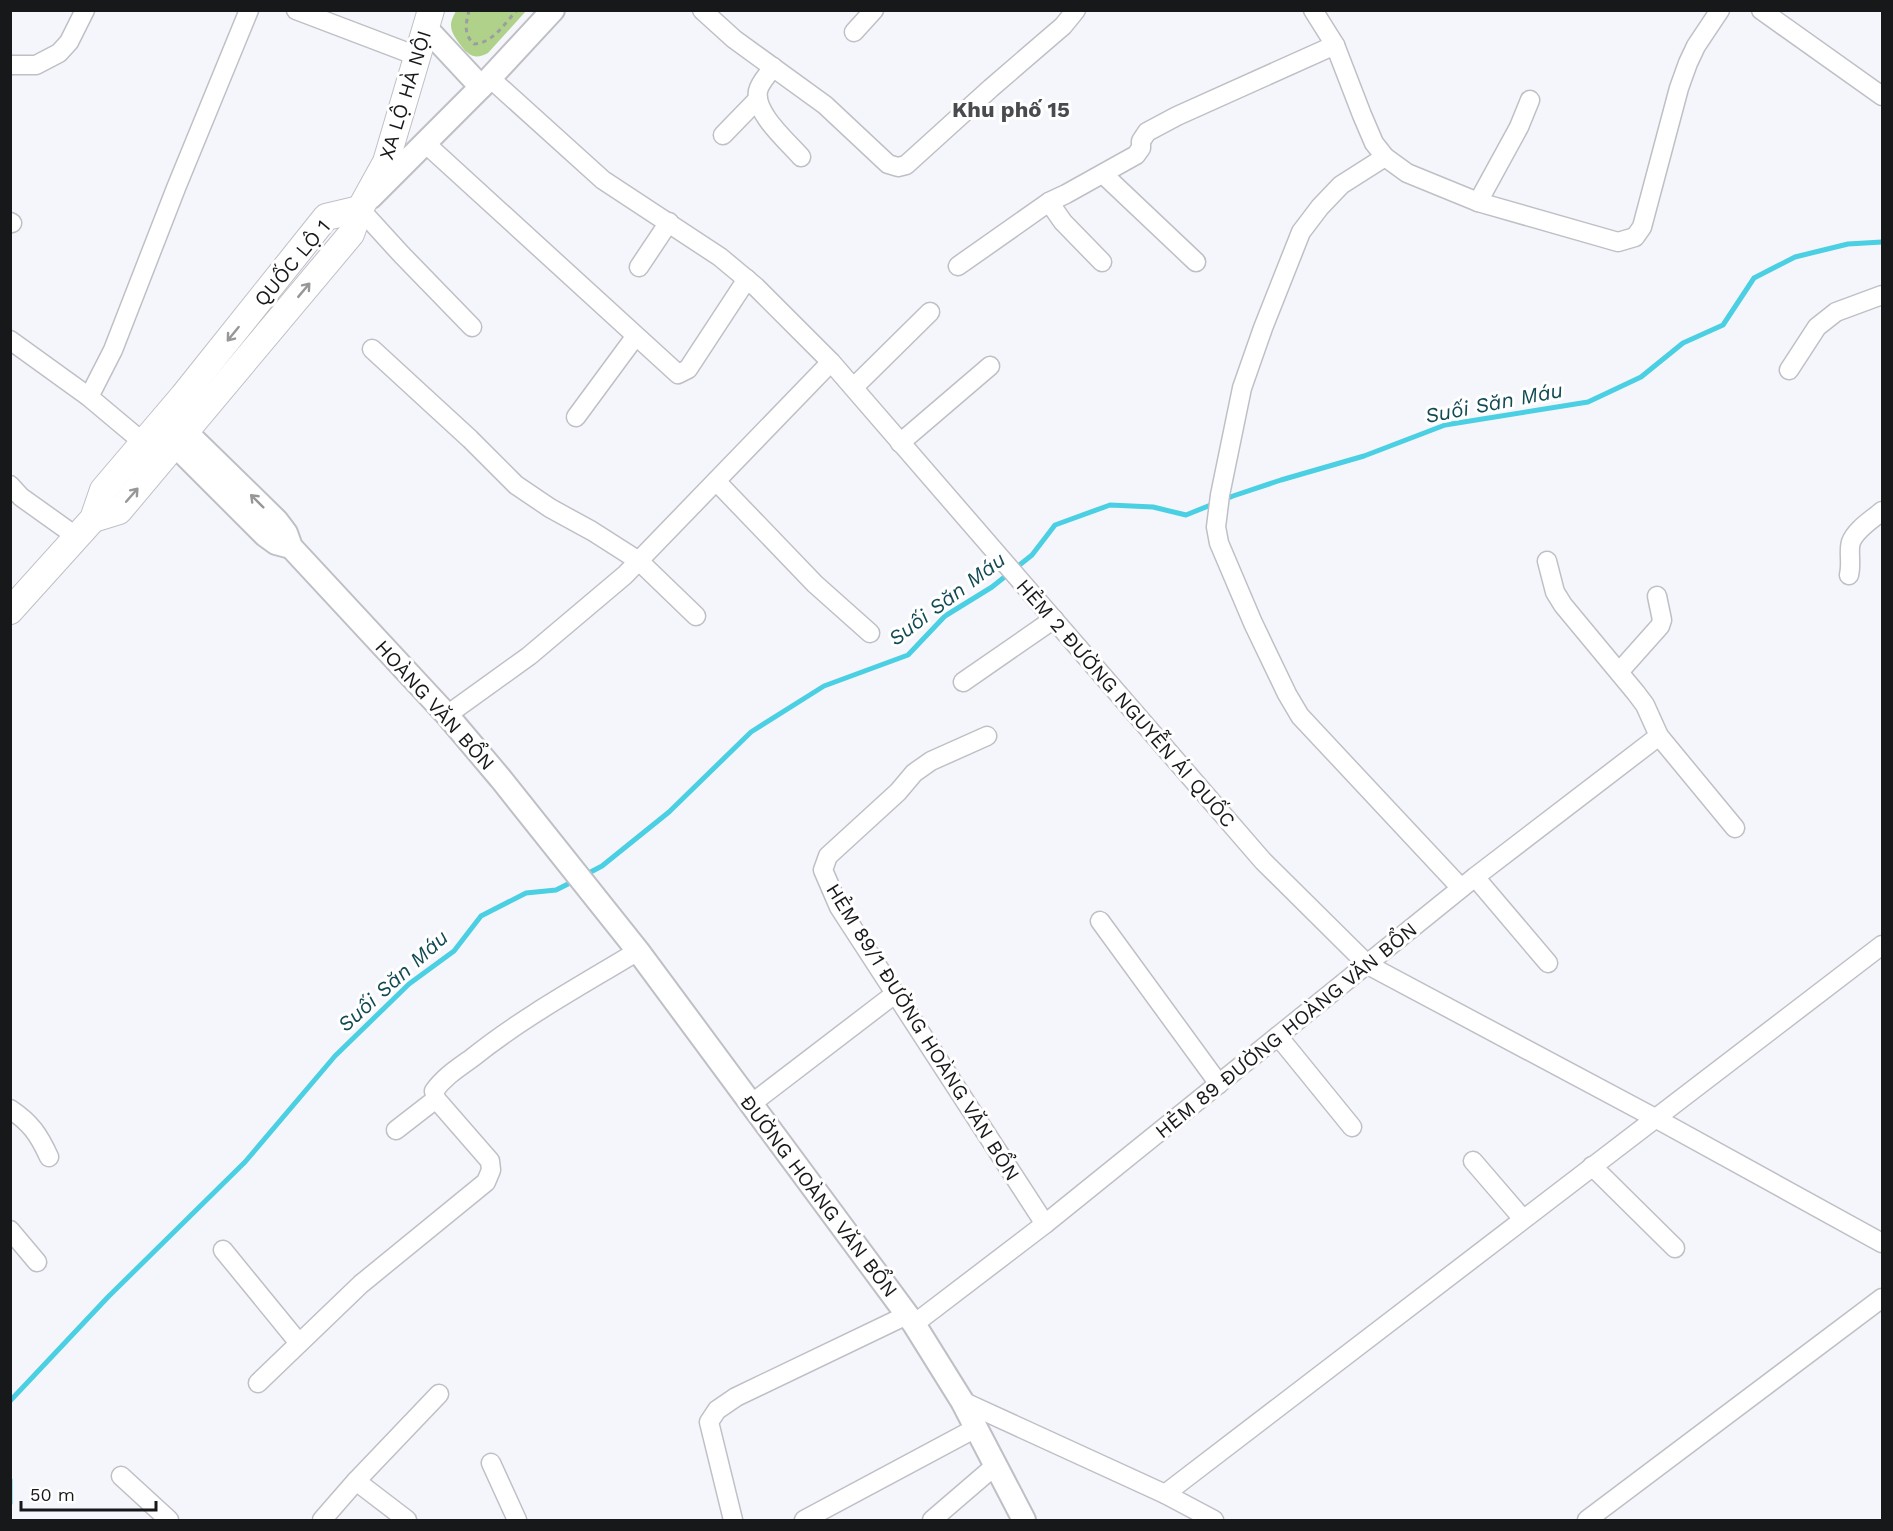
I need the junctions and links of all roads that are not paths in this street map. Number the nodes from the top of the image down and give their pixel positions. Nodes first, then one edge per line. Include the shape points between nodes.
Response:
1 (85, 10) edge
2 (249, 10) edge
3 (296, 10) edge
4 (702, 10) edge
5 (874, 10) edge
6 (1077, 10) edge
7 (1312, 10) edge
8 (1719, 10) edge
9 (1761, 10) edge
10 (550, 14) edge
11 (429, 19) edge
12 (854, 32) dead end
13 (1335, 45) junction
14 (417, 56) junction
15 (10, 65) edge
16 (774, 67) junction
17 (486, 82) junction
18 (1882, 96) edge
19 (1530, 99) dead end
20 (757, 100) junction
21 (723, 135) dead end
22 (426, 143) junction
23 (801, 157) dead end
24 (1385, 157) junction
25 (1103, 174) junction
26 (1049, 202) junction
27 (1478, 202) junction
28 (360, 209) junction
29 (669, 222) junction
30 (1102, 262) dead end
31 (1197, 262) dead end
32 (957, 266) dead end
33 (639, 267) dead end
34 (747, 279) junction
35 (1882, 295) edge
36 (930, 312) dead end
37 (472, 327) dead end
38 (635, 337) junction
39 (10, 340) edge
40 (372, 349) dead end
41 (831, 362) junction
42 (990, 366) dead end
43 (1789, 370) dead end
44 (854, 387) junction
45 (89, 397) junction
46 (576, 417) dead end
47 (165, 437) junction
48 (900, 443) junction
49 (716, 480) junction
50 (14, 497) edge
51 (1882, 511) edge
52 (85, 528) junction
53 (639, 561) junction
54 (1547, 561) dead end
55 (1849, 575) dead end
56 (1657, 596) dead end
57 (10, 611) edge
58 (696, 616) dead end
59 (1054, 619) junction
60 (870, 633) dead end
61 (1619, 672) junction
62 (963, 682) dead end
63 (447, 716) junction
64 (987, 736) dead end
65 (1659, 736) junction
66 (1736, 828) dead end
67 (1468, 883) junction
68 (588, 887) joint
69 (1100, 921) dead end
70 (1882, 945) edge
71 (638, 951) junction
72 (1548, 963) dead end
73 (1368, 965) junction
74 (896, 993) junction
75 (1278, 1036) junction
76 (1220, 1084) junction
77 (436, 1098) junction
78 (751, 1104) junction
79 (10, 1108) edge
80 (1655, 1118) junction
81 (1352, 1126) dead end
82 (396, 1130) dead end
83 (49, 1157) dead end
84 (1473, 1161) dead end
85 (1592, 1166) junction
86 (1523, 1219) junction
87 (1045, 1224) junction
88 (10, 1230) edge
89 (1882, 1243) edge
90 (1675, 1248) dead end
91 (223, 1250) dead end
92 (37, 1262) dead end
93 (1882, 1299) edge
94 (910, 1319) junction
95 (299, 1343) junction
96 (258, 1383) dead end
97 (440, 1394) dead end
98 (962, 1401) junction
99 (976, 1428) junction
100 (490, 1463) dead end
101 (996, 1465) junction
102 (121, 1476) dead end
103 (356, 1482) junction
104 (1165, 1494) junction
105 (169, 1521) edge
106 (322, 1521) edge
107 (407, 1521) edge
108 (517, 1521) edge
109 (733, 1521) edge
110 (804, 1521) edge
111 (932, 1521) edge
112 (1024, 1521) edge
113 (1214, 1521) edge
114 (1587, 1521) edge

1 - 15 street via 59,53 36,65
2 - 45 street via 113,350
3 - 14 street
4 - 16 street
5 - 12 street
6 - 16 street via 906,165 898,167 888,164 825,105
7 - 13 street
8 - 27 street via 1688,63 1642,227 1635,237 1618,242
9 - 18 street
10 - 17 main road
11 - 14 highway, XA LỘ HÀ NỘI
11 - 17 main road
13 - 24 street via 1374,143
13 - 25 street via 1147,132 1136,155
14 - 28 highway, XA LỘ HÀ NỘI via 386,162
16 - 20 street via 760,84
17 - 22 main road
17 - 29 street, HẺM 2 ĐƯỜNG NGUYỄN ÁI QUỐC via 588,168
19 - 27 street
20 - 21 street
20 - 23 street via 761,112
22 - 28 main road
22 - 38 street
24 - 27 street via 1407,173
24 - 67 street via 1341,185 1301,232 1242,388 1216,527 1253,623 1300,716
25 - 26 street
25 - 31 street
26 - 30 street
26 - 32 street
28 - 37 street
28 - 47 highway, QUỐC LỘ 1 via 326,217
29 - 33 street
29 - 34 street, HẺM 2 ĐƯỜNG NGUYỄN ÁI QUỐC
34 - 38 street via 683,373 673,371
34 - 41 street, HẺM 2 ĐƯỜNG NGUYỄN ÁI QUỐC
35 - 43 street via 1836,312 1817,327
36 - 44 street
38 - 46 street
39 - 45 street
40 - 53 street via 516,485
41 - 44 street, HẺM 2 ĐƯỜNG NGUYỄN ÁI QUỐC
41 - 49 street
42 - 48 street
44 - 48 street, HẺM 2 ĐƯỜNG NGUYỄN ÁI QUỐC
45 - 47 street
47 - 52 highway, QUỐC LỘ 1 via 103,490
47 - 63 main road, HOÀNG VĂN BỔN via 277,521 291,547
48 - 59 street, HẺM 2 ĐƯỜNG NGUYỄN ÁI QUỐC
49 - 53 street
49 - 60 street via 815,584
50 - 52 street
51 - 55 street via 1851,542
52 - 57 highway, QUỐC LỘ 1
53 - 58 street
53 - 63 street via 529,656
54 - 61 street via 1555,592 1563,605
56 - 61 street via 1660,626
59 - 62 street
59 - 73 street, HẺM 2 ĐƯỜNG NGUYỄN ÁI QUỐC via 1263,861
61 - 65 street via 1645,705
63 - 68 main road, HOÀNG VĂN BỔN
64 - 74 street, HẺM 89/1 ĐƯỜNG HOÀNG VĂN BỔN via 931,761 914,773 825,863 823,870 839,907
65 - 66 street
65 - 67 street, HẺM 89 ĐƯỜNG HOÀNG VĂN BỔN
67 - 72 street
67 - 73 street, HẺM 89 ĐƯỜNG HOÀNG VĂN BỔN
68 - 71 main road, ĐƯỜNG HOÀNG VĂN BỔN
69 - 76 street
70 - 80 street
71 - 77 street via 487,1046 441,1082 434,1091
71 - 78 main road, ĐƯỜNG HOÀNG VĂN BỔN
73 - 75 street, HẺM 89 ĐƯỜNG HOÀNG VĂN BỔN
73 - 80 street, HẺM 2 ĐƯỜNG NGUYỄN ÁI QUỐC
74 - 78 street
74 - 87 street, HẺM 89/1 ĐƯỜNG HOÀNG VĂN BỔN
75 - 76 street, HẺM 89 ĐƯỜNG HOÀNG VĂN BỔN
75 - 81 street
76 - 87 street, HẺM 89 ĐƯỜNG HOÀNG VĂN BỔN
77 - 82 street
77 - 95 street via 490,1161 486,1182 361,1284
78 - 94 main road, ĐƯỜNG HOÀNG VĂN BỔN
79 - 83 street via 39,1134
80 - 85 street
80 - 89 street, HẺM 2 ĐƯỜNG NGUYỄN ÁI QUỐC
84 - 86 street
85 - 86 street
85 - 90 street
86 - 104 street
87 - 94 street, HẺM 89 ĐƯỜNG HOÀNG VĂN BỔN
88 - 92 street
91 - 95 street
93 - 114 street
94 - 98 main road, ĐƯỜNG HOÀNG VĂN BỔN
94 - 109 street, HẺM 89 ĐƯỜNG HOÀNG VĂN BỔN via 736,1397 717,1410 709,1422
95 - 96 street
97 - 103 street
98 - 99 main road, ĐƯỜNG HOÀNG VĂN BỔN
98 - 104 street
99 - 101 main road, ĐƯỜNG HOÀNG VĂN BỔN
99 - 110 street
100 - 108 street
101 - 111 street
101 - 112 main road, ĐƯỜNG HOÀNG VĂN BỔN
102 - 105 street
103 - 106 street
103 - 107 street
104 - 113 street

